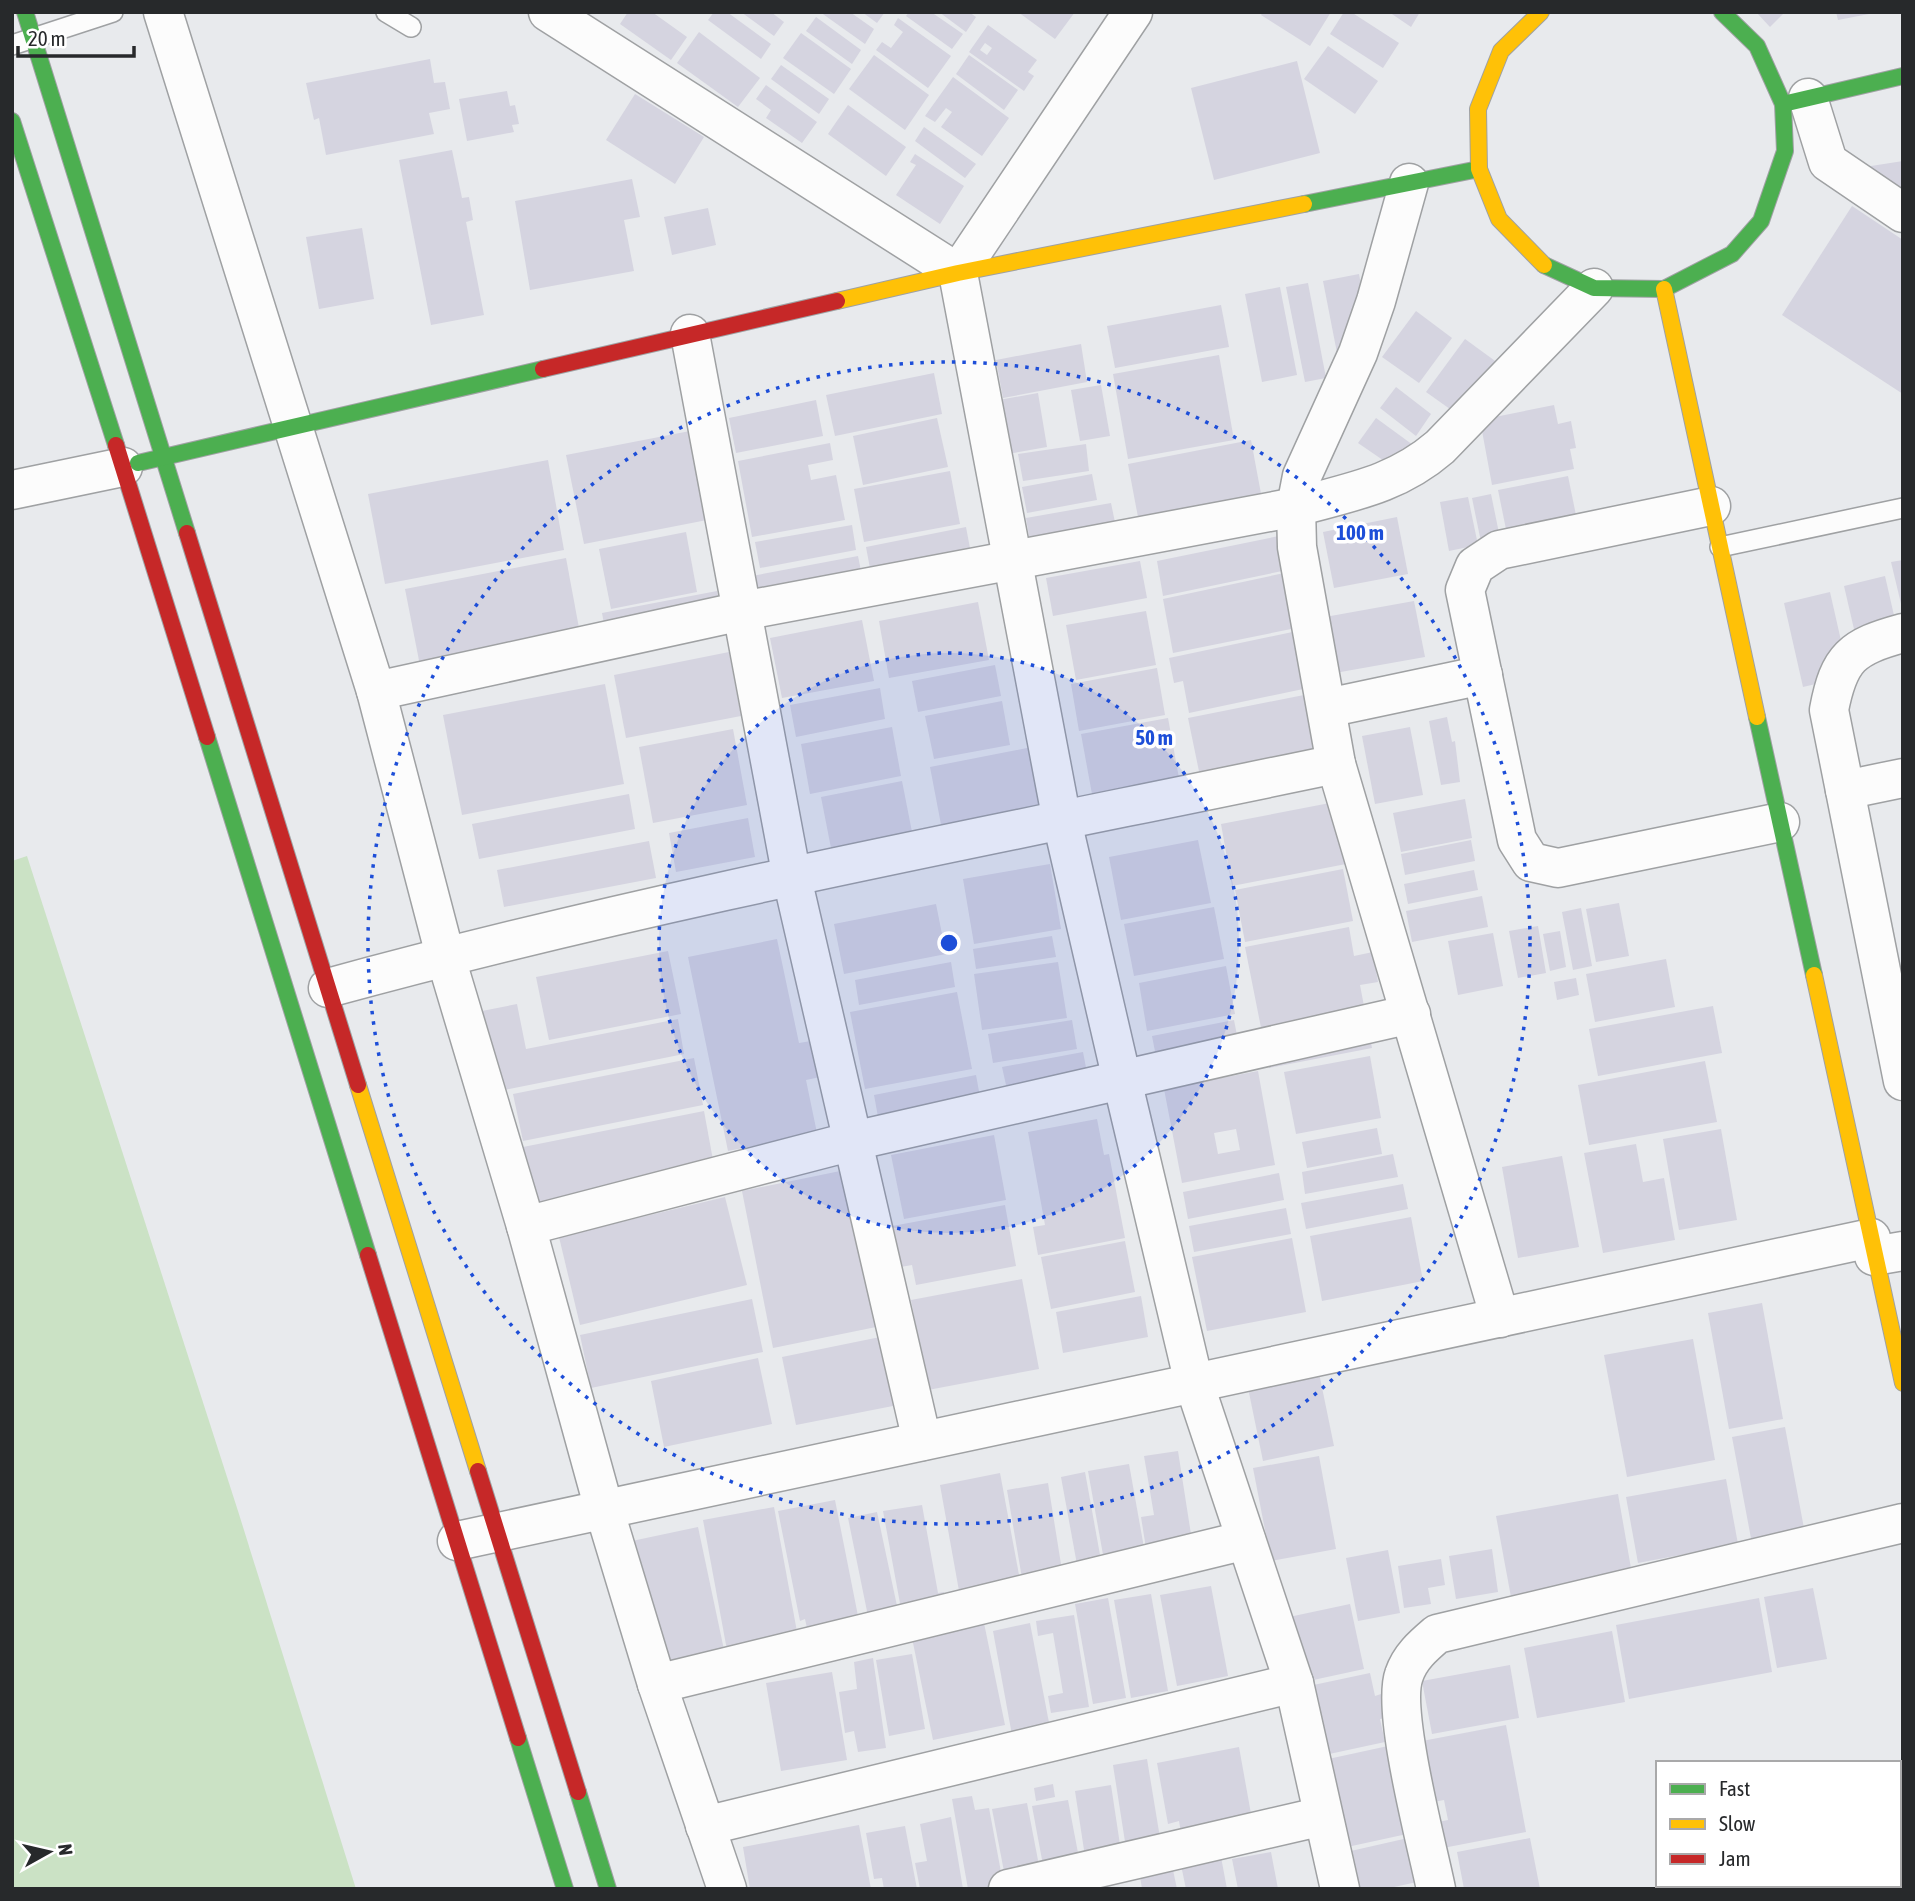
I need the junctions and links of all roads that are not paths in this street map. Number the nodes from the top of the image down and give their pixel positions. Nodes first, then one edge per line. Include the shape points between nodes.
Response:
1 (25, 12) edge
2 (113, 12) edge
3 (163, 12) edge
4 (386, 12) edge
5 (548, 12) edge
6 (1133, 12) edge
7 (1541, 12) edge
8 (1722, 12) edge
9 (411, 27) dead end
10 (32, 37) junction
11 (12, 45) edge
12 (1903, 76) edge
13 (1795, 101) junction
14 (13, 125) edge
15 (1479, 169) junction
16 (1409, 183) junction
17 (1903, 213) edge
18 (958, 273) junction
19 (1594, 288) junction
20 (1664, 289) junction
21 (690, 334) junction
22 (292, 428) junction
23 (163, 458) junction
24 (123, 467) junction
25 (12, 490) edge
26 (1711, 506) junction
27 (1296, 507) junction
28 (1903, 508) edge
29 (1720, 547) junction
30 (1012, 558) junction
31 (742, 611) junction
32 (1903, 633) edge
33 (1483, 675) junction
34 (376, 691) junction
35 (1327, 708) junction
36 (1336, 764) junction
37 (1903, 778) edge
38 (1845, 790) junction
39 (1062, 821) junction
40 (1780, 822) junction
41 (792, 878) junction
42 (445, 955) junction
43 (328, 988) junction
44 (1411, 1014) junction
45 (1122, 1080) junction
46 (1903, 1081) edge
47 (853, 1142) junction
48 (526, 1226) junction
49 (1883, 1248) edge
50 (1500, 1318) junction
51 (1194, 1383) junction
52 (1903, 1383) edge
53 (922, 1441) junction
54 (604, 1509) junction
55 (1903, 1522) edge
56 (497, 1532) junction
57 (1246, 1540) junction
58 (457, 1541) junction
59 (1294, 1683) junction
60 (657, 1684) junction
61 (1323, 1816) junction
62 (705, 1826) junction
63 (565, 1889) edge
64 (608, 1889) edge
65 (727, 1889) edge
66 (1008, 1889) edge
67 (1339, 1889) edge
68 (1436, 1889) edge

1 - 10 main road
2 - 10 lane
3 - 22 street
4 - 9 lane
5 - 18 street
6 - 18 street
7 - 15 main road via 1501,51 1478,108
8 - 13 main road via 1757,46
10 - 11 lane
10 - 23 main road
12 - 13 main road
13 - 17 street via 1828,162
13 - 20 main road via 1785,151 1761,221 1732,254
14 - 24 main road
15 - 16 main road
15 - 19 main road via 1499,219 1547,268
16 - 18 main road
16 - 27 street via 1376,301 1302,476
18 - 21 main road
18 - 30 street
19 - 20 main road
19 - 27 street via 1416,467 1385,483
20 - 26 main road
21 - 22 main road
21 - 31 street
22 - 23 main road
22 - 34 street
23 - 24 main road
23 - 43 main road
24 - 25 street
24 - 58 main road
26 - 29 main road
26 - 33 street via 1499,550 1475,566 1465,590
27 - 30 street
27 - 35 street via 1297,547
28 - 29 lane
29 - 40 main road
30 - 31 street
30 - 39 street
31 - 34 street
31 - 41 street
32 - 38 street via 1867,643 1846,658 1835,678 1829,710
33 - 35 street
33 - 40 street via 1517,840 1531,862 1558,868
34 - 42 street
35 - 36 street
36 - 39 street
36 - 44 street
37 - 38 street
38 - 46 street
39 - 41 street
39 - 45 street
40 - 49 main road
41 - 42 street
41 - 47 street
42 - 43 street
42 - 48 street
43 - 56 main road
44 - 45 street
44 - 50 street
45 - 47 street
45 - 51 street
47 - 48 street
47 - 53 street
48 - 54 street
49 - 50 street
49 - 52 main road
50 - 51 street
51 - 53 street
51 - 57 street
53 - 54 street
54 - 56 street
54 - 60 street
55 - 68 street via 1437,1634 1418,1649 1403,1676 1400,1710
56 - 58 street
56 - 64 main road
57 - 59 street
57 - 60 street
58 - 63 main road
59 - 61 street
59 - 62 street
60 - 62 street
61 - 66 street
61 - 67 street
62 - 65 street

